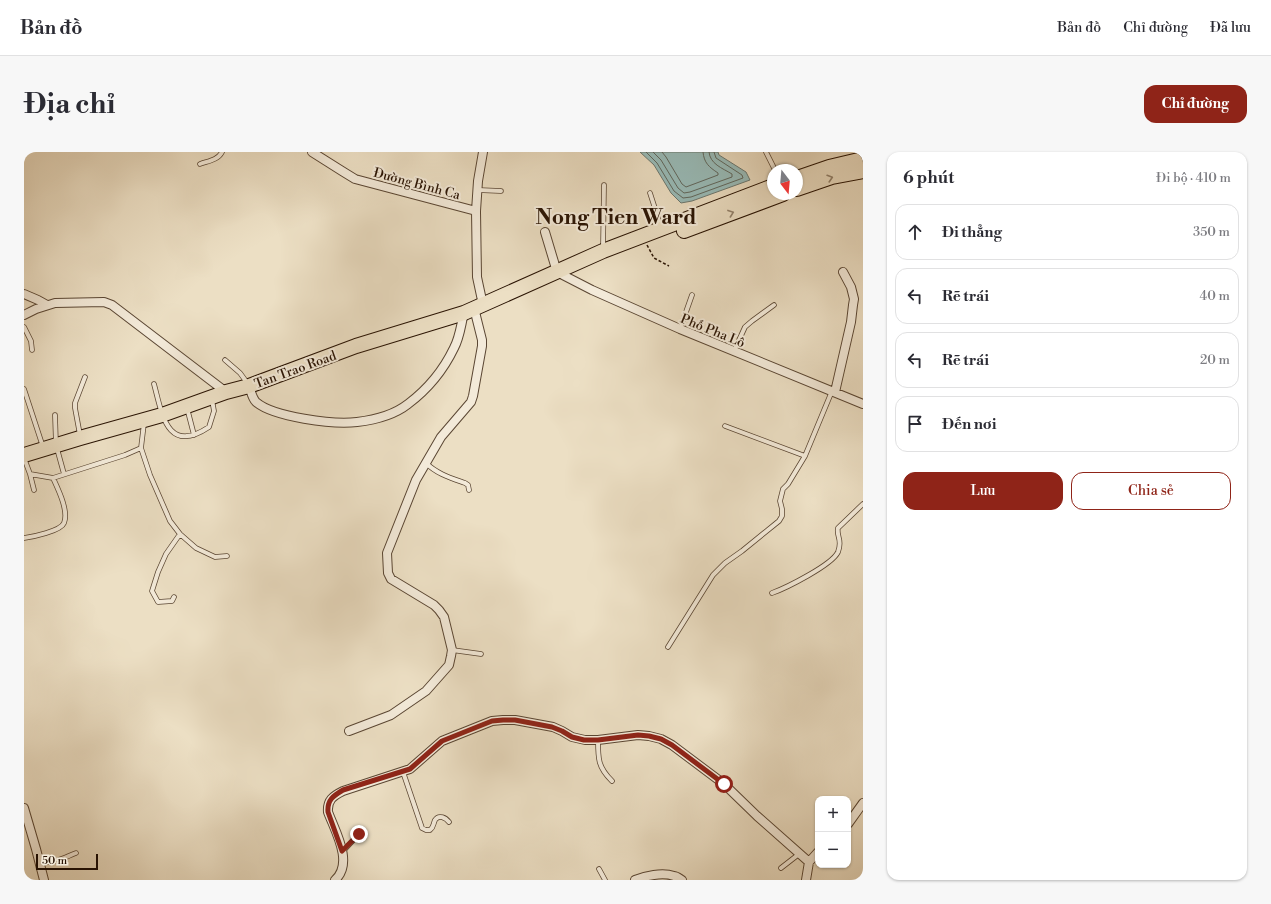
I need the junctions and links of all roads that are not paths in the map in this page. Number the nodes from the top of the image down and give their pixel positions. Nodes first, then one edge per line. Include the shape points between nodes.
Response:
1 (222, 152) edge
2 (312, 152) edge
3 (483, 152) edge
4 (766, 152) edge
5 (863, 160) edge
6 (200, 164) dead end
7 (772, 164) edge
8 (863, 171) edge
9 (803, 176) edge
10 (604, 185) dead end
11 (803, 187) edge
12 (767, 188) edge
13 (478, 190) junction
14 (501, 191) dead end
15 (650, 193) dead end
16 (767, 200) edge
17 (476, 211) junction
18 (662, 229) junction
19 (545, 232) dead end
20 (603, 251) junction
21 (559, 271) junction
22 (843, 272) dead end
23 (24, 294) edge
24 (692, 295) dead end
25 (47, 305) junction
26 (774, 305) dead end
27 (474, 309) junction
28 (24, 315) edge
29 (24, 327) edge
30 (680, 329) junction
31 (32, 350) dead end
32 (734, 351) junction
33 (224, 360) dead end
34 (85, 377) dead end
35 (154, 384) dead end
36 (249, 386) junction
37 (24, 389) edge
38 (833, 391) junction
39 (226, 392) junction
40 (211, 397) junction
41 (863, 404) edge
42 (186, 406) junction
43 (55, 415) dead end
44 (162, 415) junction
45 (144, 420) junction
46 (725, 426) dead end
47 (194, 435) junction
48 (80, 438) junction
49 (50, 447) junction
50 (141, 448) junction
51 (805, 456) junction
52 (24, 457) edge
53 (426, 463) junction
54 (30, 474) junction
55 (64, 474) junction
56 (53, 478) junction
57 (34, 490) dead end
58 (469, 490) dead end
59 (863, 504) edge
60 (180, 534) junction
61 (24, 538) edge
62 (226, 556) dead end
63 (772, 593) dead end
64 (174, 597) dead end
65 (668, 647) dead end
66 (452, 650) junction
67 (481, 654) dead end
68 (349, 731) dead end
69 (598, 740) junction
70 (403, 772) junction
71 (612, 781) dead end
72 (863, 803) edge
73 (24, 808) edge
74 (851, 820) edge
75 (449, 822) dead end
76 (359, 834) dead end
77 (342, 851) junction
78 (76, 853) dead end
79 (799, 854) junction
80 (815, 855) edge
81 (40, 862) junction
82 (809, 862) junction
83 (781, 868) dead end
84 (599, 869) dead end
85 (44, 880) edge
86 (335, 880) edge
87 (605, 880) edge
88 (635, 880) edge
89 (682, 880) edge
90 (806, 880) edge

1 - 6 lane via 216,159
2 - 17 street, Đường Bình Ca via 355,178
3 - 13 street
4 - 7 lane
5 - 9 highway
11 -> 8 highway via 832,177
10 - 20 lane
12 - 18 highway, Tan Trao Road
13 - 14 lane
13 - 17 street
15 - 18 lane
21 -> 16 highway, Tan Trao Road via 596,263
17 - 27 street via 477,277
18 - 20 highway, Tan Trao Road
19 - 21 street
20 - 21 highway, Tan Trao Road
21 - 27 highway, Tan Trao Road
21 - 30 street, Phố Pha Lô via 592,290
22 - 38 street via 850,283 854,299 851,322
23 - 25 street
24 - 30 lane
25 - 28 street
25 - 39 street via 95,302 112,305
26 - 32 lane via 745,327
27 - 36 highway, Tan Trao Road via 356,346
27 - 36 street via 455,348 430,386 407,405 380,417 341,423 296,417 266,409 255,401
27 - 53 street via 482,346 473,396 471,402 441,437
29 - 31 lane via 31,341
30 - 32 street, Phố Pha Lô
32 - 38 street, Phố Pha Lô
33 - 36 lane via 240,373
34 - 48 lane via 75,403
35 - 44 lane
36 - 39 highway, Tan Trao Road
37 - 49 lane
38 - 41 street, Phố Pha Lô
38 - 51 lane
39 - 40 highway, Tan Trao Road
40 - 42 highway, Tan Trao Road
40 - 47 lane via 214,411 209,427
42 - 44 highway, Tan Trao Road
42 - 47 lane
43 - 49 lane
44 - 45 highway, Tan Trao Road
44 - 47 lane via 170,430 178,436
45 - 48 highway, Tan Trao Road
45 - 50 lane
46 - 51 lane
48 - 49 highway, Tan Trao Road
49 - 52 highway, Tan Trao Road
49 - 55 lane
50 - 55 lane
50 - 60 lane via 170,522
51 - 65 lane via 783,489 780,502 782,516 779,521 713,575
52 - 54 lane
53 - 58 lane via 444,476 465,483
53 - 66 street via 416,480 387,553 388,573 391,578 439,610 444,617
54 - 56 lane
54 - 57 lane
55 - 56 lane
56 - 61 lane via 65,510 65,522 53,531
59 - 63 lane via 838,528 841,543 834,558 793,584
60 - 62 lane via 196,548 215,556
60 - 64 lane via 166,554 152,591 158,602 172,601
66 - 67 lane
66 - 68 street via 449,665 426,691 391,714
69 - 70 street via 584,740 552,727 515,720 492,721 442,741 410,769
69 - 71 lane via 600,766
69 - 79 street via 638,735 661,739 672,745 724,784
70 - 75 lane via 422,828 430,830 434,821 441,817
70 - 77 street via 343,790 329,801 328,812
72 - 74 street
73 - 81 street
76 - 77 lane
77 - 86 street via 342,869
78 - 81 lane via 57,861
79 - 82 street
79 - 83 lane
80 - 82 street
81 - 85 street
82 - 90 street
84 - 87 lane
88 - 89 street via 658,875 673,875

